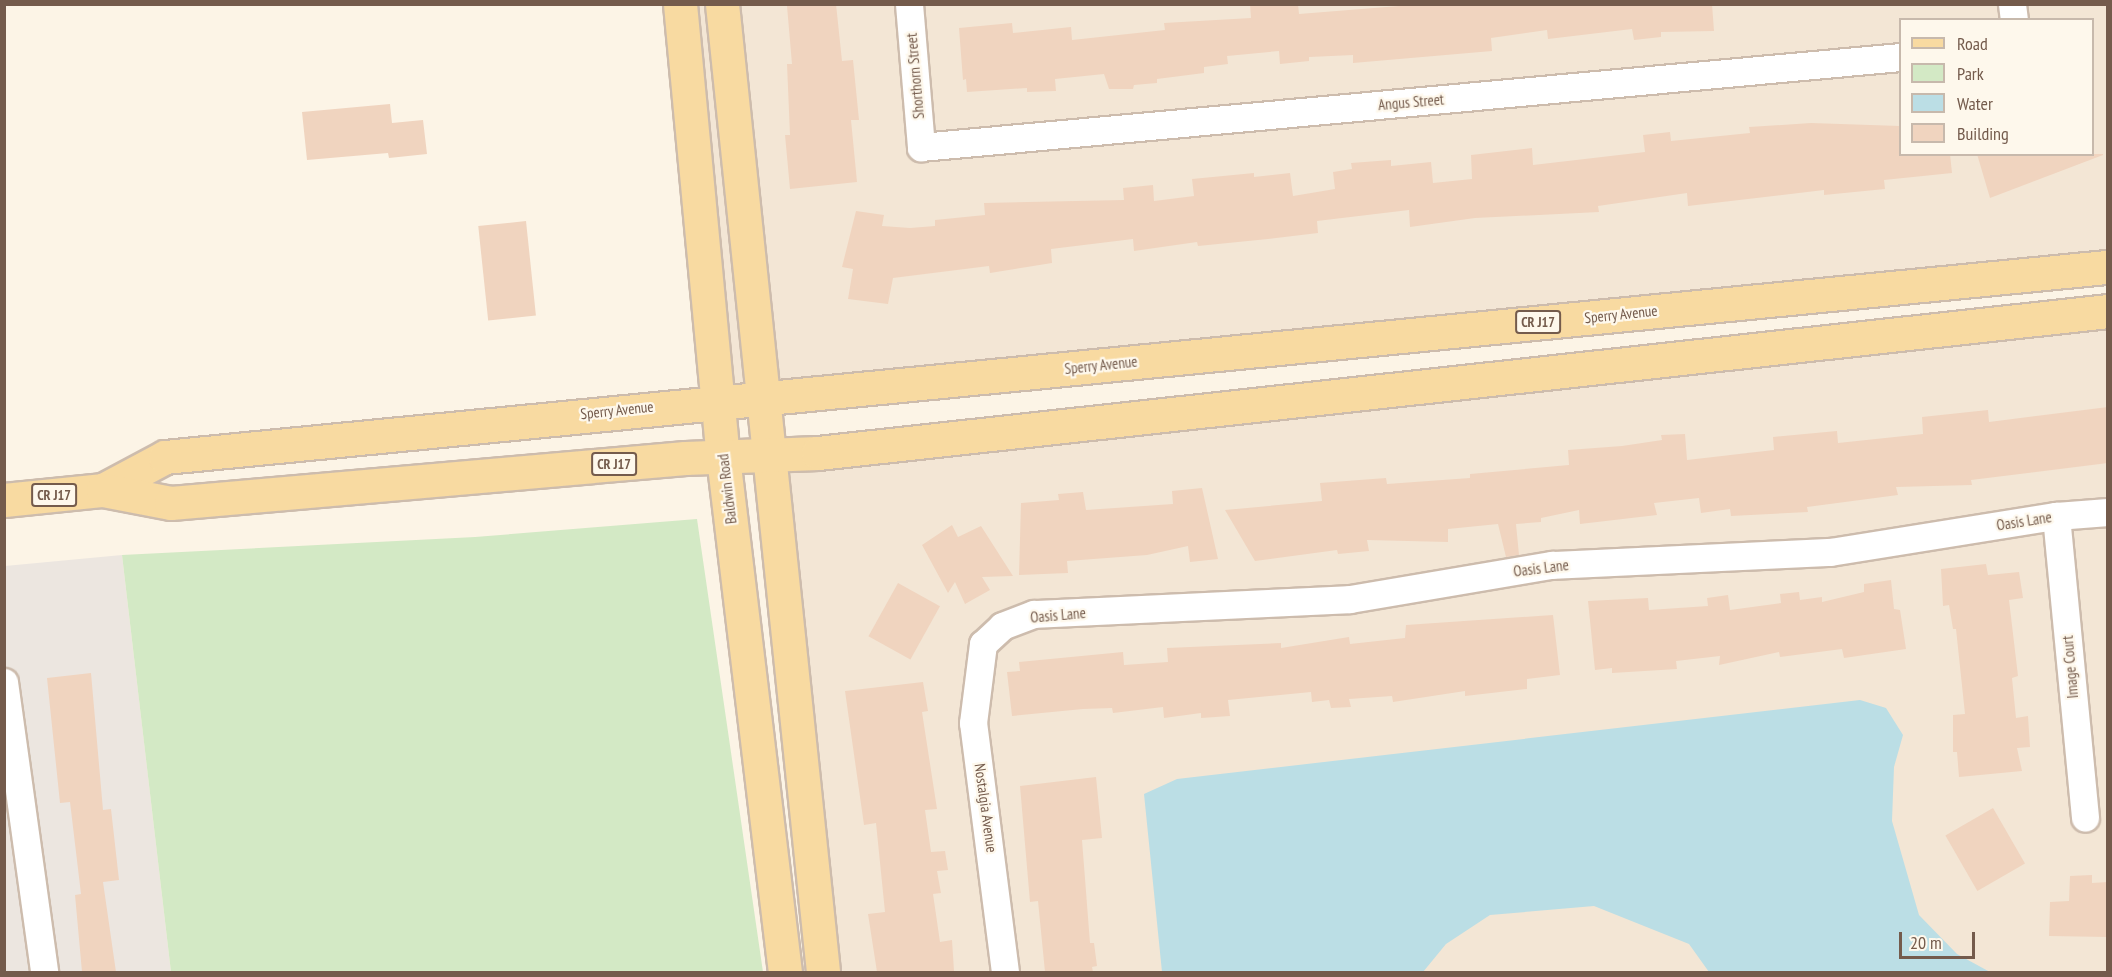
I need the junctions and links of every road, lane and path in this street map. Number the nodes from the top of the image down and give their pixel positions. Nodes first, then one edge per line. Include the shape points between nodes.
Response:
1 (680, 4) edge
2 (722, 4) edge
3 (909, 4) edge
4 (1899, 57) edge
5 (921, 147) joint
6 (2108, 267) edge
7 (2108, 311) edge
8 (761, 396) junction
9 (717, 400) junction
10 (767, 455) junction
11 (723, 456) junction
12 (103, 490) junction
13 (4, 500) edge
14 (2108, 512) edge
15 (2056, 516) junction
16 (983, 644) joint
17 (5, 683) edge
18 (2085, 818) dead end
19 (44, 972) edge
20 (785, 972) edge
21 (823, 972) edge
22 (1005, 972) edge

1 - 9 main road, Baldwin Road
2 - 8 main road
3 - 5 street, Shorthorn Street
4 - 5 street, Angus Street
6 - 8 main road, Sperry Avenue / CR J17
7 - 10 main road, Sperry Avenue / CR J17 via 818,453
8 - 9 main road, Sperry Avenue / CR J17
8 - 10 main road
9 - 11 main road, Baldwin Road
9 - 12 main road, Sperry Avenue / CR J17 via 165,457
10 - 11 main road, Sperry Avenue / CR J17
10 - 21 main road
11 - 12 main road, Sperry Avenue / CR J17 via 171,503
11 - 20 main road, Baldwin Road
12 - 13 main road, Sperry Avenue / CR J17
14 - 15 street, Oasis Lane
15 - 16 street, Oasis Lane via 1830,552 1552,565 1350,599 1034,614 1002,626
15 - 18 street, Image Court
16 - 22 street, Nostalgia Avenue via 973,723
17 - 19 street

